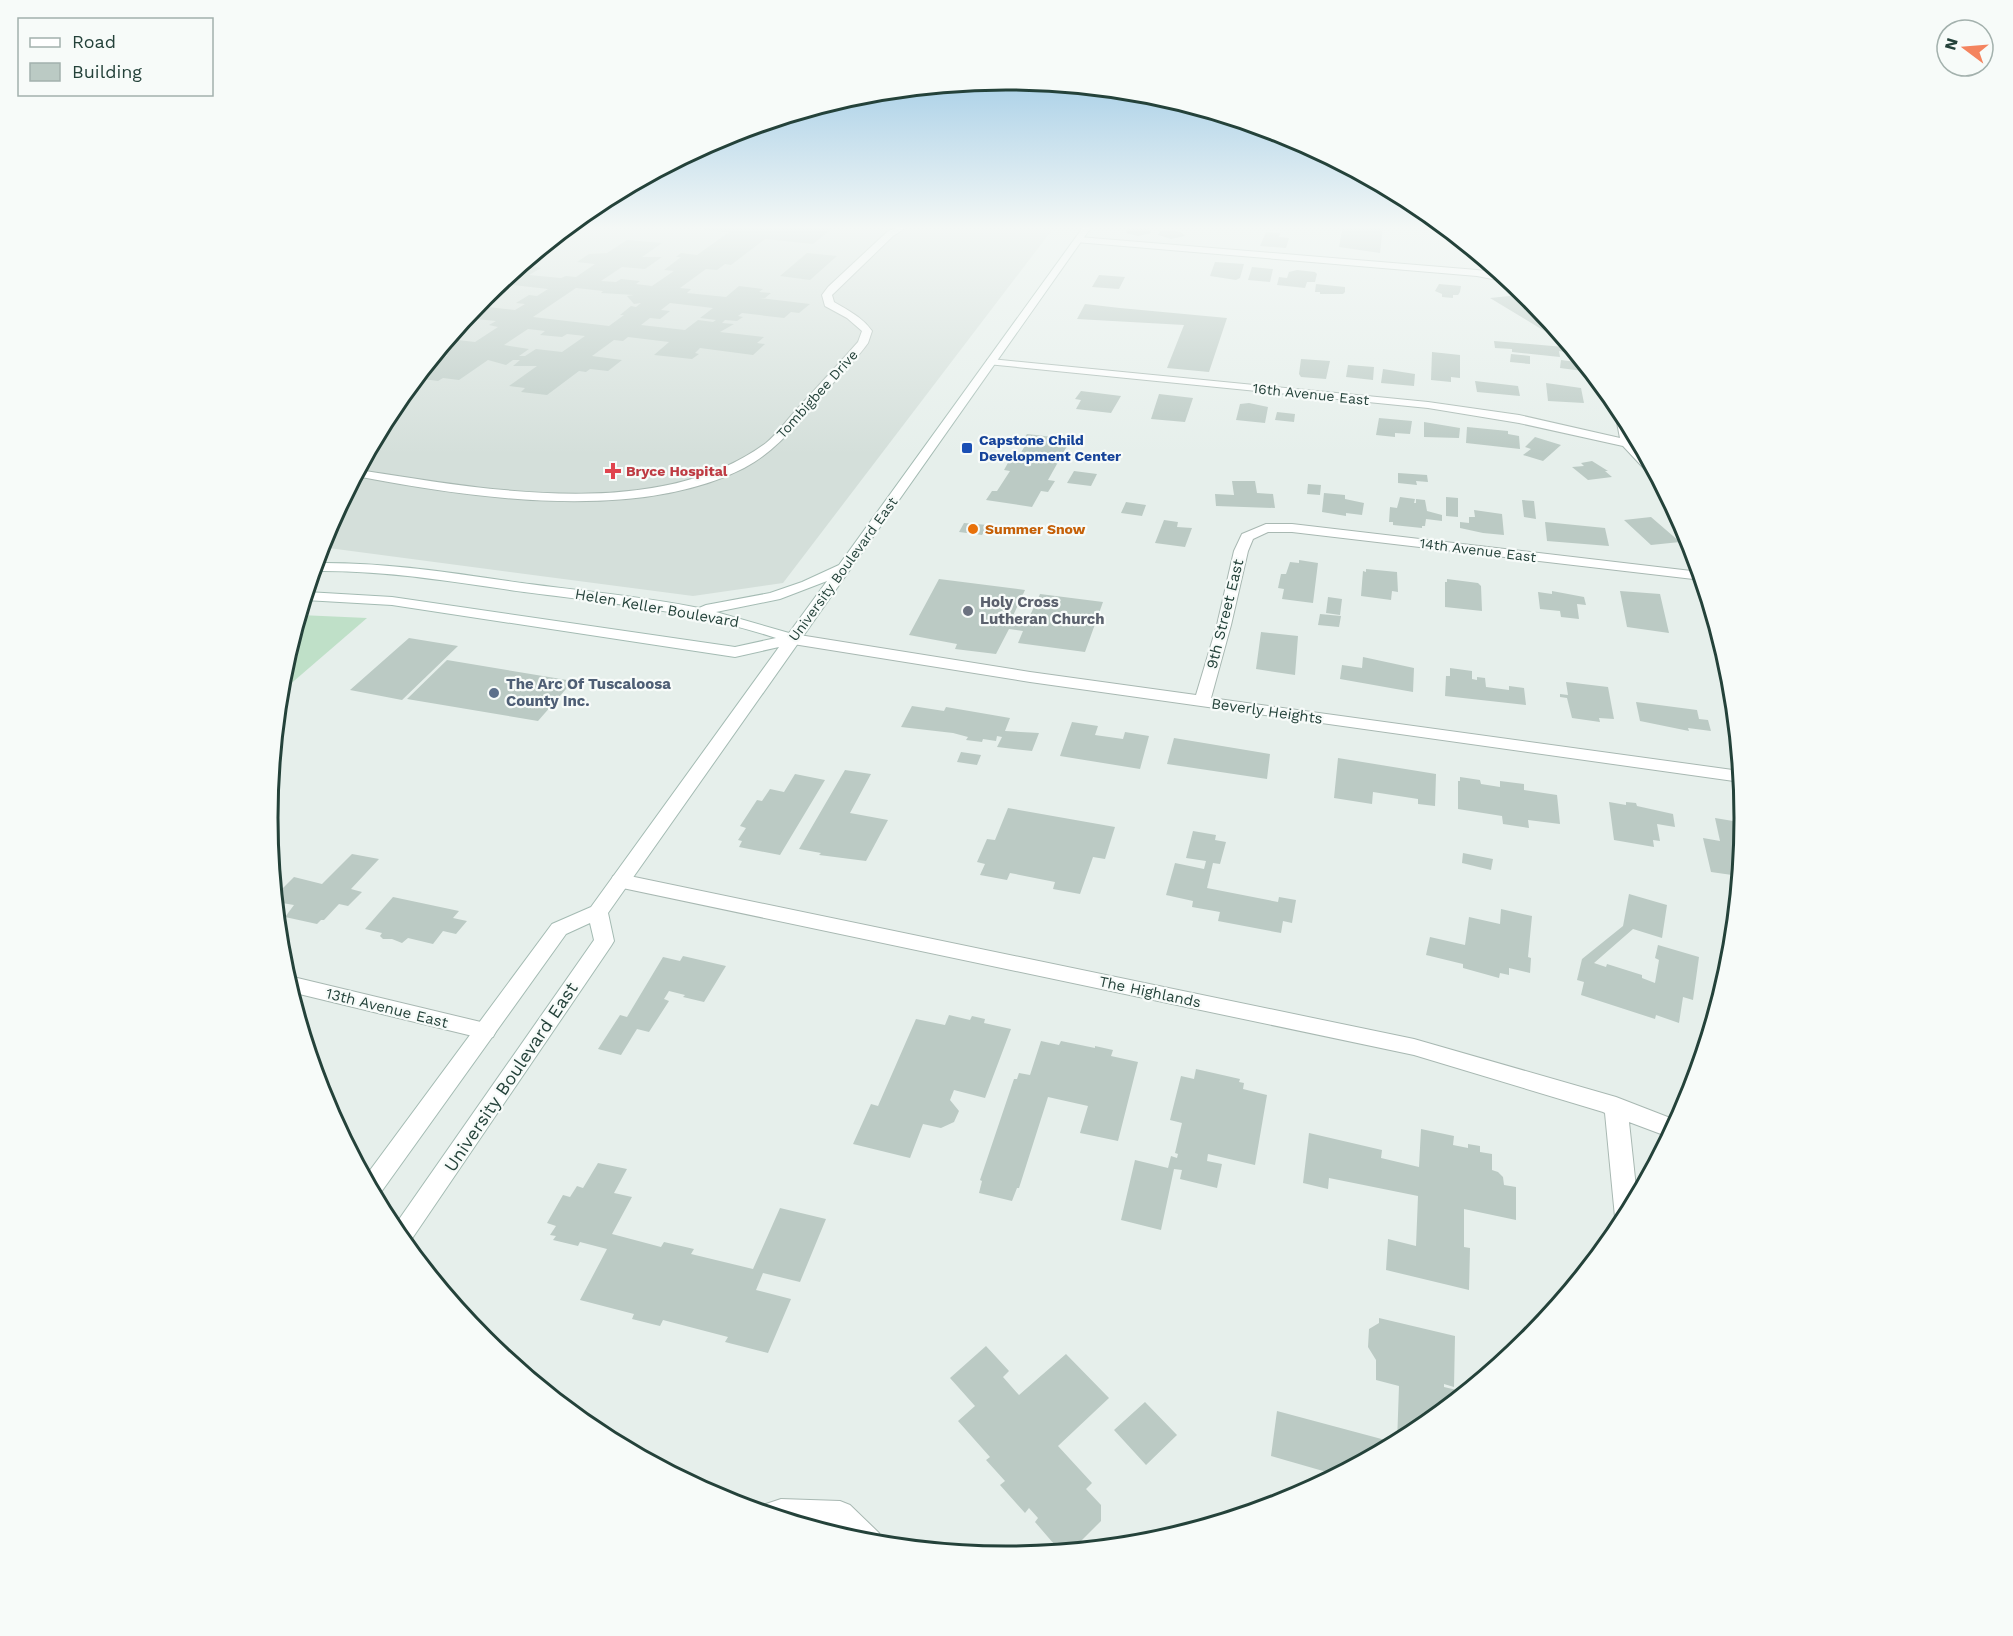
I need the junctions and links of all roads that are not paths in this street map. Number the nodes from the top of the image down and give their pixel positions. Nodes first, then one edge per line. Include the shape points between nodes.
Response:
1 (829, 302) edge
2 (1034, 302) edge
3 (992, 362) junction
4 (1626, 436) edge
5 (1627, 443) junction
6 (1636, 452) edge
7 (365, 474) edge
8 (1256, 533) joint
9 (846, 566) junction
10 (323, 567) edge
11 (1693, 575) edge
12 (313, 596) edge
13 (692, 610) junction
14 (794, 639) junction
15 (1202, 701) junction
16 (1733, 776) edge
17 (620, 881) junction
18 (598, 912) junction
19 (298, 986) edge
20 (485, 1031) junction
21 (1616, 1106) junction
22 (1666, 1126) edge
23 (376, 1181) edge
24 (1625, 1201) edge
25 (406, 1229) edge
26 (790, 1512) edge
27 (856, 1530) edge

1 - 7 street, Tombigbee Drive via 861,323 867,331 863,343 772,444 740,465 702,480 597,498 512,495
2 - 3 street, University Boulevard East
3 - 5 street, 16th Avenue East via 1428,405 1519,418
3 - 9 street, University Boulevard East
4 - 5 street
5 - 6 street
8 - 11 street, 14th Avenue East via 1266,528 1292,528
8 - 15 street, 9th Street East via 1247,537 1241,551
9 - 13 street via 816,583 759,602
9 - 14 street, University Boulevard East
10 - 13 street, Helen Keller Boulevard via 384,568
12 - 14 street, Helen Keller Boulevard via 392,601 735,652
13 - 14 street, Helen Keller Boulevard
14 - 15 street, Beverly Heights
14 - 17 street, University Boulevard East
15 - 16 street, Beverly Heights
17 - 18 street, University Boulevard East
17 - 21 street, The Highlands via 1414,1047
18 - 20 street via 559,929
18 - 25 street, University Boulevard East via 604,941
19 - 20 street, 13th Avenue East
20 - 23 street
21 - 22 street, The Highlands
21 - 24 street
26 - 27 street via 840,1515

